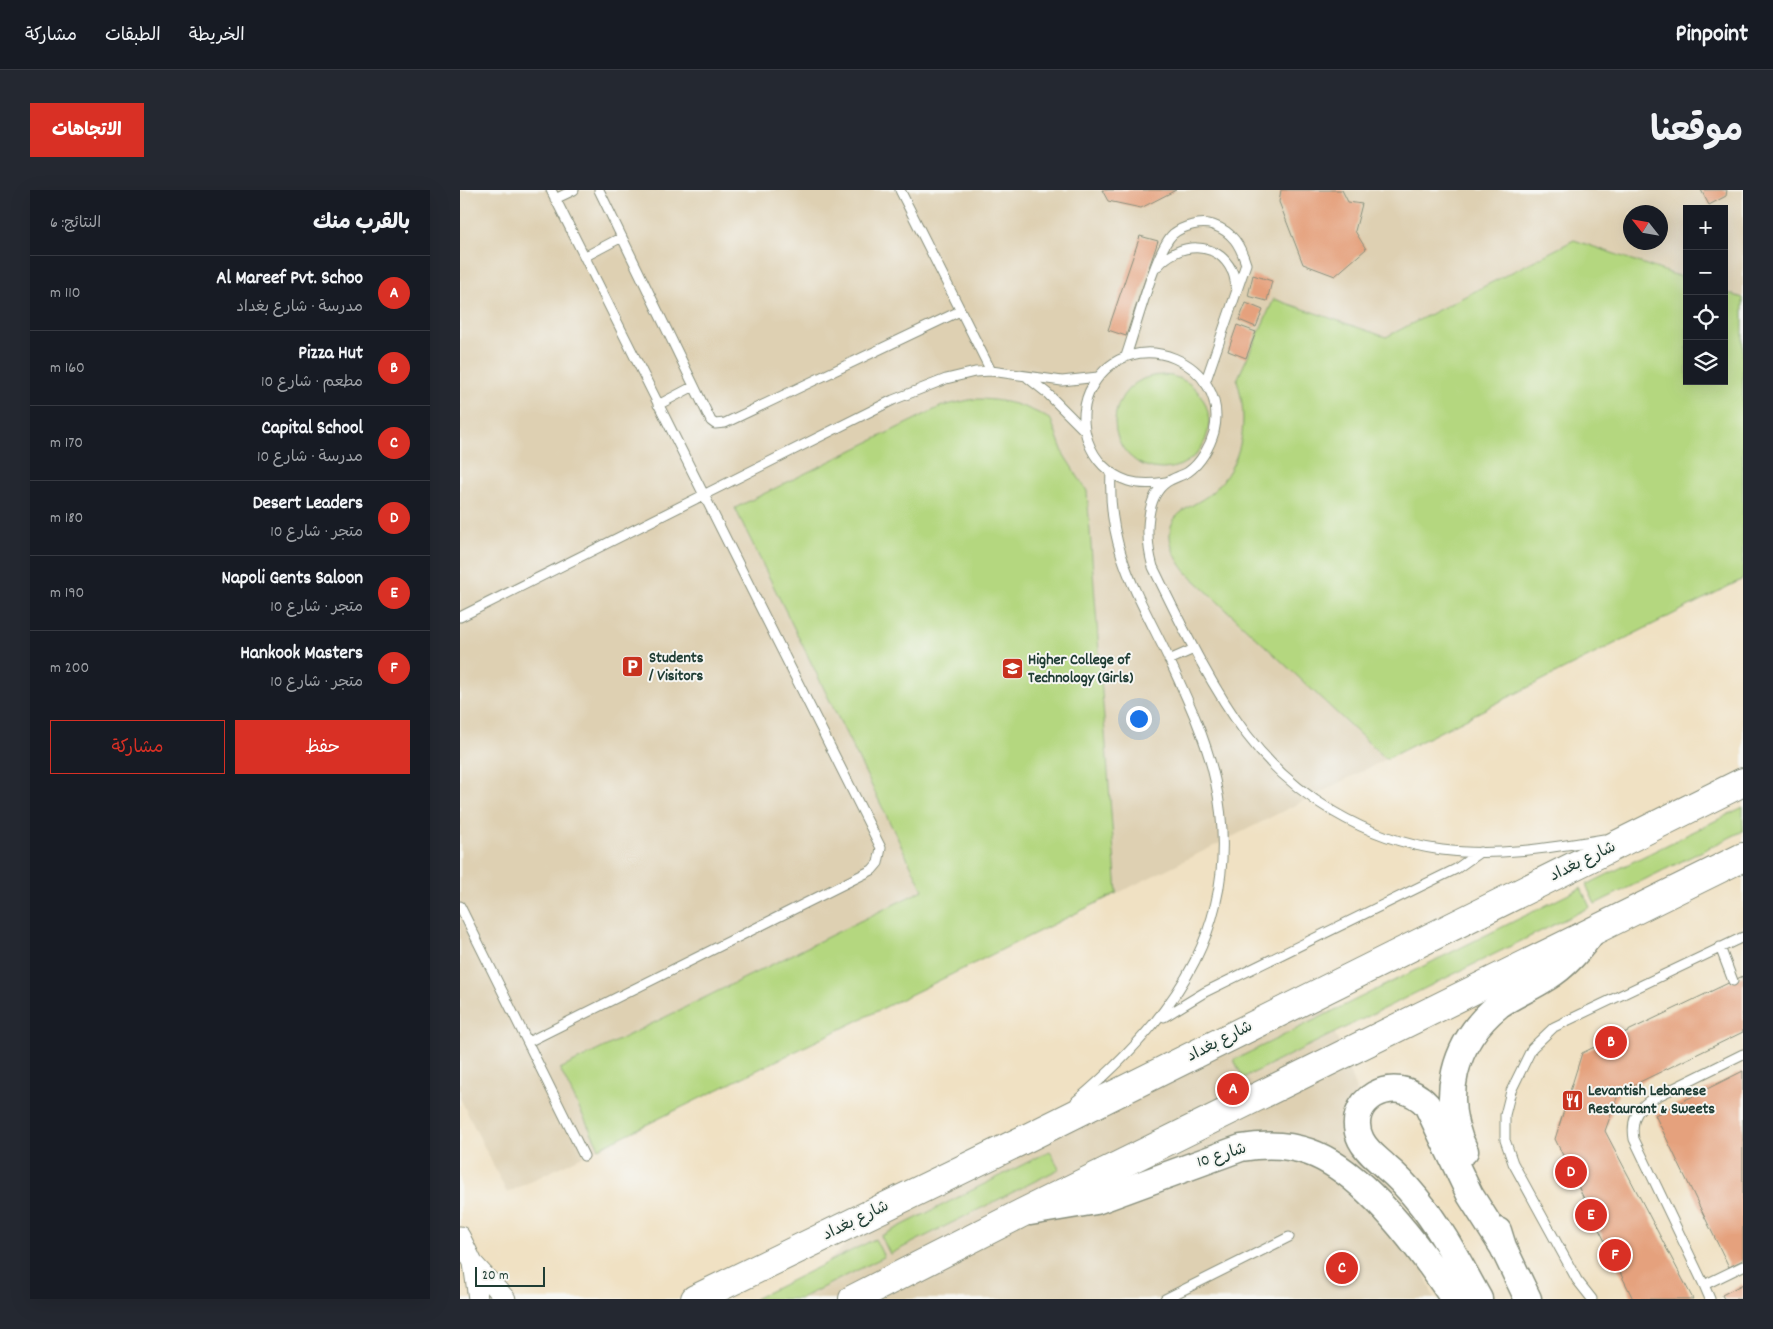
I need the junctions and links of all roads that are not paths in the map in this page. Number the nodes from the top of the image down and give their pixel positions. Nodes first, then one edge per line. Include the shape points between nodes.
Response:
1 (551, 190) edge
2 (574, 190) edge
3 (599, 190) edge
4 (900, 190) edge
5 (555, 199) junction
6 (622, 238) junction
7 (584, 257) junction
8 (1155, 270) junction
9 (1237, 290) junction
10 (960, 311) junction
11 (1126, 356) junction
12 (991, 371) junction
13 (1026, 376) junction
14 (1098, 376) junction
15 (1205, 383) junction
16 (694, 386) junction
17 (658, 405) junction
18 (1084, 430) junction
19 (1111, 472) junction
20 (1166, 482) junction
21 (704, 496) junction
22 (460, 617) edge
23 (1194, 649) junction
24 (1169, 660) junction
25 (1743, 782) edge
26 (1650, 828) junction
27 (1480, 852) junction
28 (1743, 856) edge
29 (460, 906) edge
30 (1594, 930) junction
31 (1743, 937) edge
32 (1720, 947) junction
33 (1734, 981) dead end
34 (1155, 1024) junction
35 (528, 1042) junction
36 (1743, 1054) edge
37 (1029, 1137) junction
38 (584, 1156) dead end
39 (1022, 1213) junction
40 (460, 1236) edge
41 (1289, 1237) dead end
42 (1503, 1247) junction
43 (473, 1263) junction
44 (1743, 1266) edge
45 (1704, 1285) junction
46 (478, 1299) edge
47 (506, 1299) edge
48 (695, 1299) edge
49 (853, 1299) edge
50 (1165, 1299) edge
51 (1454, 1299) edge
52 (1479, 1299) edge
53 (1528, 1299) edge
54 (1592, 1299) edge
55 (1710, 1299) edge

1 - 5 lane
2 - 5 lane
3 - 6 lane
4 - 10 lane
5 - 7 lane
6 - 7 lane
6 - 16 lane
7 - 17 lane
8 - 9 lane via 1167,256 1185,247 1204,247 1221,256 1233,271
8 - 9 lane via 1162,250 1173,234 1191,225 1211,224 1228,232 1240,246 1246,264
8 - 11 lane
9 - 15 lane
10 - 12 lane
10 - 16 lane via 725,423 711,421
11 - 14 lane
11 - 15 lane via 1148,352 1170,355 1190,366
12 - 13 lane
12 - 21 lane via 962,374 893,400
13 - 14 lane via 1062,381
13 - 18 lane
14 - 18 lane via 1088,393
15 - 20 lane via 1214,406 1214,430 1205,454 1188,472
16 - 17 lane
17 - 21 lane
18 - 19 lane via 1093,454
19 - 20 lane via 1128,481 1147,485
19 - 24 lane via 1111,519 1116,541
20 - 23 lane via 1151,508 1147,538 1149,552 1153,567
21 - 22 lane
21 - 35 lane via 881,848 881,856 872,870
23 - 24 lane
23 - 27 lane via 1248,736 1294,783 1320,803 1378,834 1410,844
24 - 34 lane via 1207,750 1215,780 1222,842 1215,905 1207,936 1178,993
25 - 26 main road, شارع بغداد
26 - 27 lane via 1568,845
26 - 37 main road, شارع بغداد
27 - 34 lane via 1450,872 1205,992
28 - 30 main road
29 - 35 lane
30 - 39 main road
30 - 42 street via 1560,969 1501,1004 1488,1016 1464,1045 1456,1062 1450,1098 1453,1118
31 - 32 lane
32 - 33 lane
32 - 54 lane via 1554,1027 1532,1048 1511,1091 1504,1127 1508,1152 1577,1280
34 - 37 lane via 1102,1079
35 - 38 lane
36 - 45 lane via 1650,1100 1638,1112 1632,1128 1634,1139
37 - 48 main road, شارع بغداد
39 - 49 main road
39 - 51 street, شارع 10 via 1096,1200 1241,1148 1258,1145 1292,1147 1324,1159 1361,1186 1407,1236
40 - 43 street
41 - 50 lane
42 - 52 street via 1474,1202 1427,1105 1410,1091 1399,1088 1377,1092 1359,1117 1360,1138 1365,1148 1402,1181 1422,1206
42 - 53 street
43 - 46 street
43 - 47 street
44 - 45 lane
45 - 55 lane

